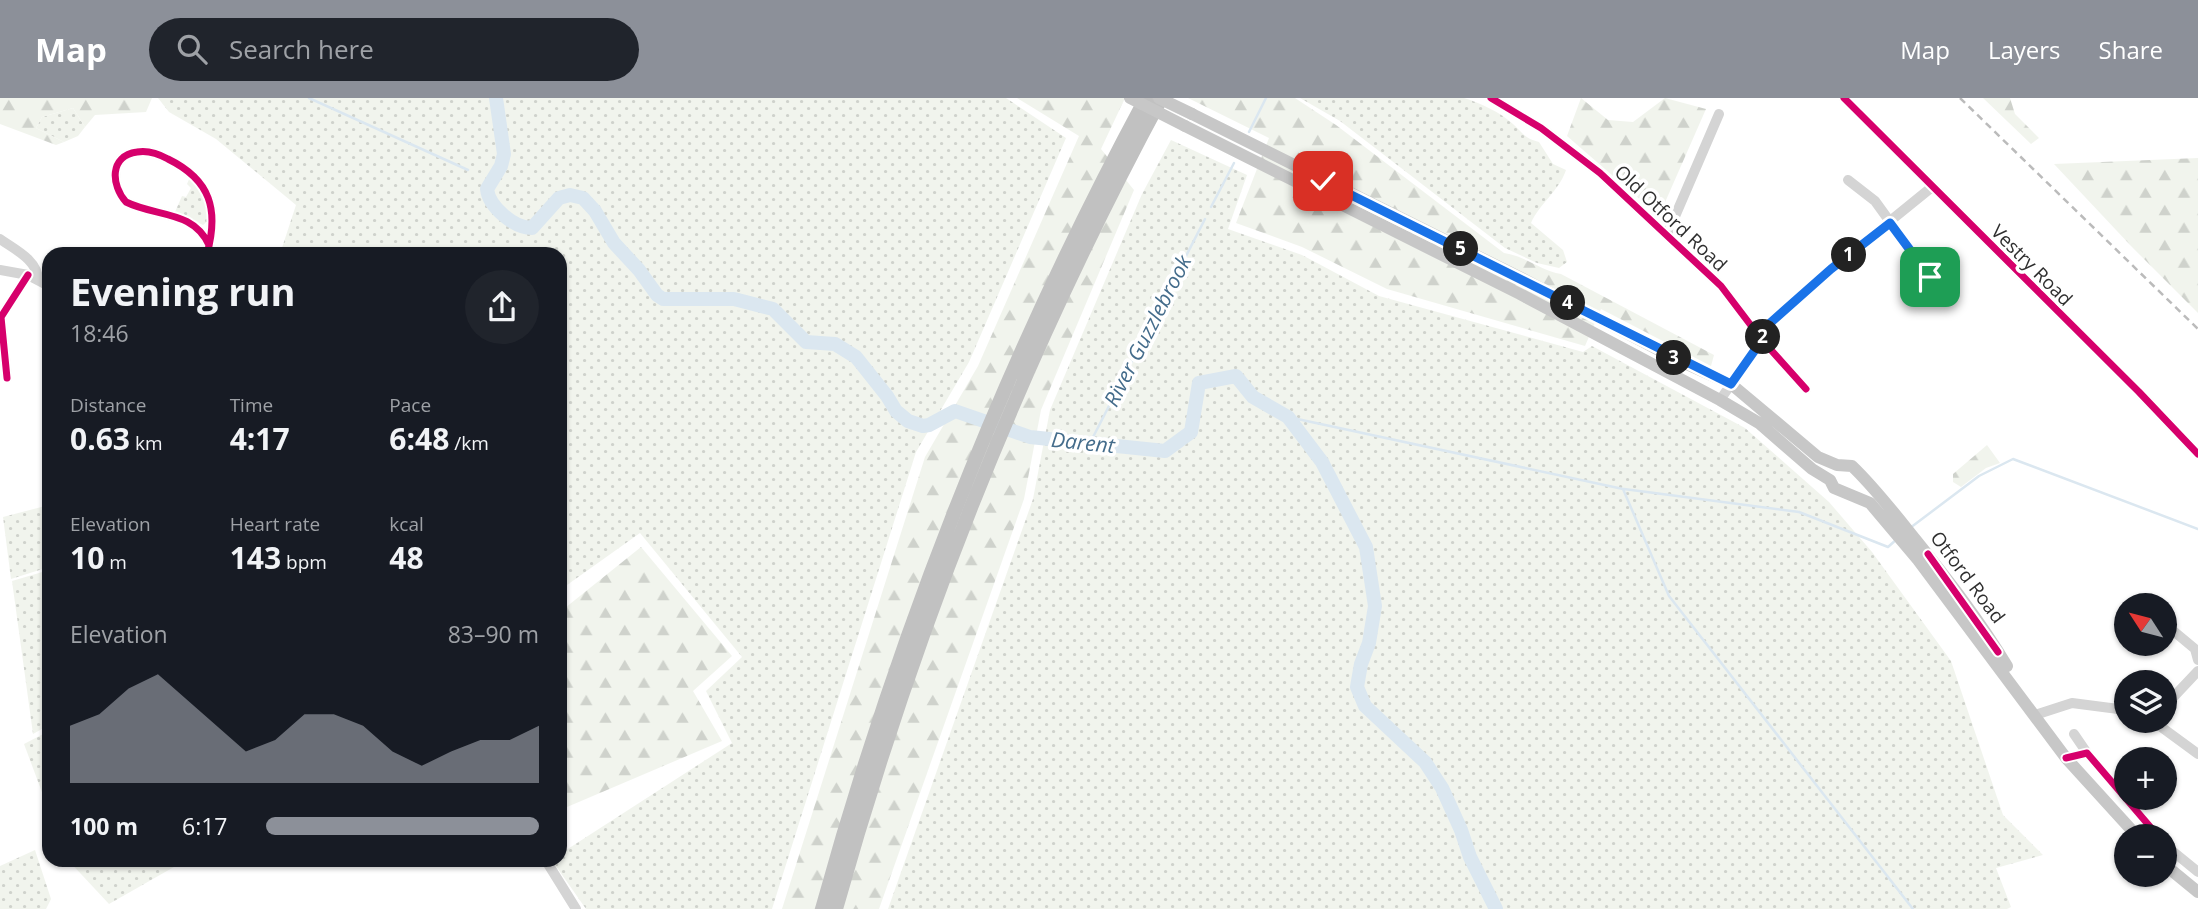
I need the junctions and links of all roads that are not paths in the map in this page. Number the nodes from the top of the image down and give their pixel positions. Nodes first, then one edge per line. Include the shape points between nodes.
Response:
1 (1130, 98) edge
2 (1146, 98) edge
3 (1161, 98) edge
4 (1491, 98) edge
5 (1844, 98) edge
6 (1719, 114) dead end
7 (1188, 120) junction
8 (1848, 180) dead end
9 (1932, 187) junction
10 (1890, 223) junction
11 (1667, 235) junction
12 (0, 239) edge
13 (207, 247) edge
14 (208, 247) edge
15 (0, 270) edge
16 (1930, 277) dead end
17 (33, 278) junction
18 (42, 282) edge
19 (1762, 340) junction
20 (7, 378) dead end
21 (1731, 384) junction
22 (1013, 386) junction
23 (1807, 389) dead end
24 (1720, 400) junction
25 (2198, 454) edge
26 (1837, 465) junction
27 (1857, 472) junction
28 (975, 475) junction
29 (1830, 480) junction
30 (1844, 492) junction
31 (2177, 634) edge
32 (2198, 660) edge
33 (2198, 671) edge
34 (2177, 693) edge
35 (2114, 708) edge
36 (2035, 715) junction
37 (2169, 733) edge
38 (2074, 734) dead end
39 (2087, 753) junction
40 (2198, 754) edge
41 (2066, 758) junction
42 (2126, 824) edge
43 (2148, 824) edge
44 (2177, 855) edge
45 (550, 867) edge
46 (2198, 872) edge
47 (2177, 875) edge
48 (2198, 892) edge
49 (576, 909) edge
50 (821, 909) edge
51 (836, 909) edge

1 - 7 main road, Otford Road, bridge
2 - 22 highway via 1068,250
3 - 7 main road, Otford Road, bridge
3 - 22 highway
4 - 11 street, Old Otford Road via 1571,149
5 - 9 street, Vestry Road
6 - 11 street
7 - 21 main road, Otford Road
7 - 24 main road, Otford Road
8 - 10 street via 1875,201
9 - 10 street
9 - 25 street, Vestry Road
10 - 16 street
10 - 19 street via 1769,324
11 - 19 street, Old Otford Road via 1721,286
12 - 17 street via 28,259 38,273
13 - 14 street via 200,229 191,224 126,202 113,175 120,162 136,152 150,152 193,175 213,209
15 - 17 street
17 - 18 street
17 - 20 street via 1,317
19 - 21 street
19 - 23 street, Old Otford Road
21 - 24 street
21 - 26 main road, Otford Road via 1818,457
22 - 28 highway
24 - 29 main road, Otford Road via 1759,422
26 - 27 main road, Otford Road via 1847,464
26 - 29 main road
27 - 30 main road via 1856,485
27 - 36 main road, Otford Road via 1992,640
28 - 50 highway via 900,657
28 - 51 highway via 869,793
29 - 30 main road, Otford Road
30 - 36 main road, Otford Road via 1870,503
31 - 32 street via 2194,649
33 - 34 street
35 - 36 street via 2072,703
36 - 41 main road, Otford Road
37 - 40 street
38 - 39 street
39 - 41 street
39 - 43 street
41 - 42 main road, Otford Road
44 - 46 street
45 - 49 street
47 - 48 main road

